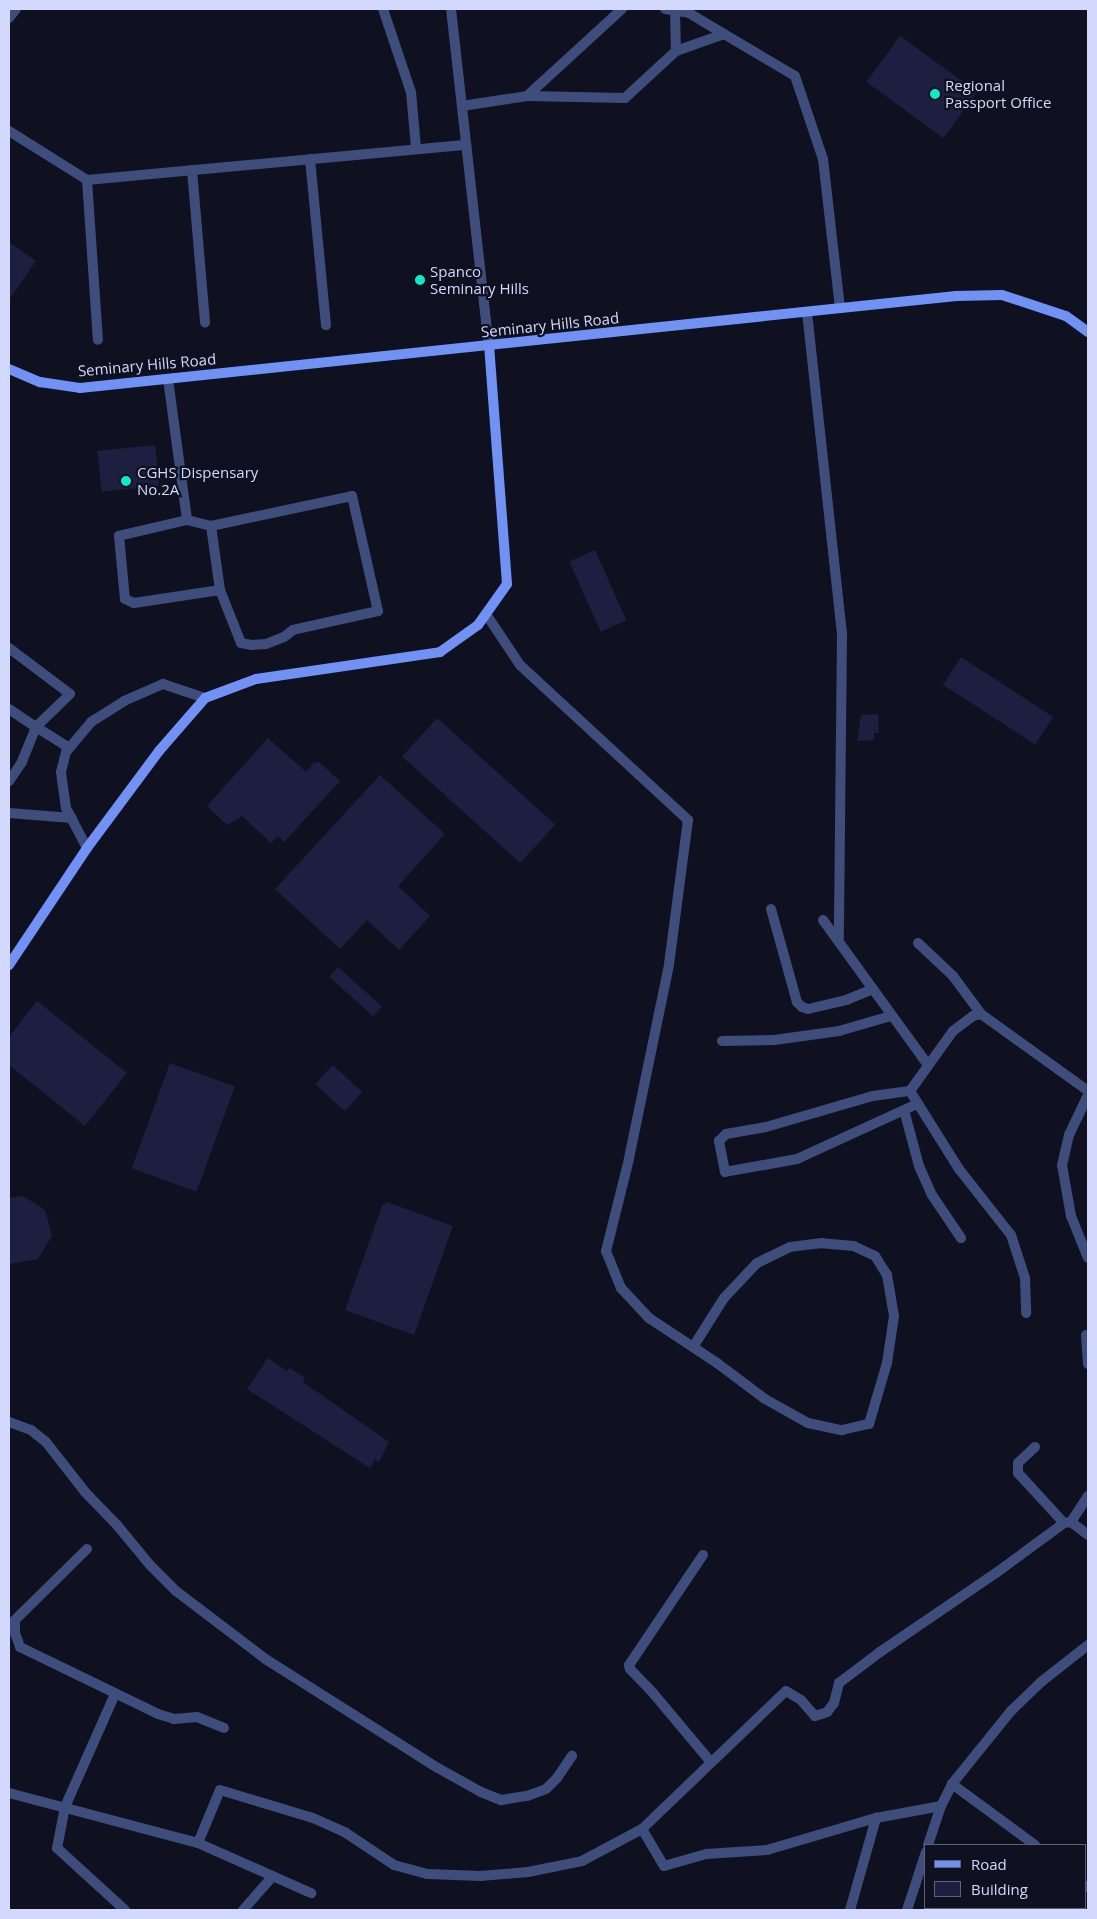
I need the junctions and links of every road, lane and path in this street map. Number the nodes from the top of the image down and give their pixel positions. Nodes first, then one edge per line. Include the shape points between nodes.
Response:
1 (16, 9) edge
2 (383, 9) edge
3 (451, 9) edge
4 (622, 9) edge
5 (670, 10) edge
6 (9, 18) edge
7 (724, 34) junction
8 (676, 51) junction
9 (527, 96) junction
10 (462, 106) junction
11 (9, 131) edge
12 (466, 145) junction
13 (416, 148) junction
14 (310, 159) junction
15 (192, 170) junction
16 (87, 180) junction
17 (840, 308) junction
18 (807, 312) junction
19 (205, 322) dead end
20 (326, 326) dead end
21 (1088, 332) edge
22 (98, 340) dead end
23 (489, 346) junction
24 (9, 369) edge
25 (168, 379) junction
26 (187, 520) junction
27 (211, 526) junction
28 (220, 590) junction
29 (486, 614) junction
30 (9, 648) edge
31 (205, 698) junction
32 (9, 709) edge
33 (36, 727) junction
34 (69, 748) junction
35 (9, 782) edge
36 (9, 813) edge
37 (72, 818) junction
38 (87, 848) junction
39 (771, 909) dead end
40 (823, 920) dead end
41 (839, 941) junction
42 (918, 943) dead end
43 (9, 965) edge
44 (873, 990) junction
45 (981, 1014) junction
46 (891, 1016) junction
47 (722, 1041) dead end
48 (928, 1066) junction
49 (910, 1090) junction
50 (1088, 1091) edge
51 (1088, 1095) edge
52 (916, 1104) junction
53 (904, 1110) junction
54 (961, 1238) dead end
55 (1088, 1258) edge
56 (1026, 1313) dead end
57 (1086, 1335) dead end
58 (693, 1347) junction
59 (1088, 1364) edge
60 (9, 1422) edge
61 (1035, 1447) dead end
62 (1088, 1496) edge
63 (1068, 1522) junction
64 (1088, 1535) edge
65 (87, 1549) dead end
66 (703, 1555) dead end
67 (12, 1629) edge
68 (1088, 1645) edge
69 (114, 1694) junction
70 (224, 1728) dead end
71 (572, 1756) dead end
72 (710, 1761) junction
73 (952, 1784) junction
74 (9, 1792) edge
75 (941, 1806) junction
76 (65, 1807) junction
77 (876, 1818) junction
78 (642, 1829) junction
79 (198, 1843) junction
80 (928, 1844) edge
81 (1034, 1844) edge
82 (924, 1858) edge
83 (273, 1876) junction
84 (311, 1893) dead end
85 (125, 1910) edge
86 (243, 1910) edge
87 (850, 1910) edge
88 (907, 1910) edge

1 - 6 street
2 - 13 street via 411,92
3 - 10 street
4 - 9 street
5 - 7 street via 689,13
5 - 8 street
7 - 8 street
7 - 17 street via 795,76 823,159
8 - 9 street via 625,98
9 - 10 street
10 - 12 street
11 - 16 street
12 - 13 street
12 - 23 street
13 - 14 street
14 - 15 street
14 - 20 street
15 - 16 street
15 - 19 street
16 - 22 street
17 - 18 street, Seminary Hills Road
17 - 21 street, Seminary Hills Road via 956,296 1002,296 1066,316
18 - 23 street, Seminary Hills Road
18 - 41 street via 842,635
23 - 25 street, Seminary Hills Road
23 - 29 street via 507,584
24 - 25 street, Seminary Hills Road via 40,382 80,388
25 - 26 street
26 - 27 street
26 - 28 street via 119,536 125,598 134,603
27 - 28 street
27 - 28 street via 352,496 378,611 293,630 284,638 252,645 241,643
29 - 31 street via 478,625 440,652 256,678
29 - 58 street via 520,665 688,820 669,965 629,1159 606,1251 621,1288 649,1318
30 - 33 street via 70,694
31 - 34 street via 163,684 124,701 91,722
31 - 38 street via 159,751
32 - 33 street
33 - 34 street
33 - 35 street via 22,762
34 - 37 street via 61,772 66,808
36 - 37 street
37 - 38 street
38 - 43 street
39 - 44 street via 797,1002 802,1007 808,1009 846,1000
40 - 41 street
41 - 44 street
42 - 45 street via 954,976
44 - 46 street
45 - 48 street via 952,1031
45 - 50 street
46 - 47 street via 839,1031 774,1040
46 - 48 street
48 - 49 street
49 - 52 street
49 - 53 street via 873,1096 766,1127 726,1134 719,1141 725,1172 797,1159
51 - 55 street via 1069,1135 1062,1165 1072,1216
52 - 53 street
52 - 56 street via 959,1169 1011,1236 1025,1278
53 - 54 street via 919,1166 932,1195
57 - 59 street
58 - 58 street via 724,1298 756,1263 790,1247 822,1242 854,1246 875,1256 887,1275 894,1316 887,1363 869,1424 842,1430 808,1423 765,1400
60 - 71 street via 31,1430 46,1442 85,1492 176,1591 267,1660 438,1768 501,1800 546,1789
61 - 63 street via 1018,1464 1018,1473
62 - 63 street
63 - 64 street
63 - 72 street via 839,1683 834,1703 827,1712 815,1716 801,1700 786,1691
65 - 67 street via 15,1620
66 - 72 street via 629,1665
67 - 69 street via 20,1647
68 - 73 street via 1010,1711
69 - 70 street via 164,1716 197,1716
69 - 76 street
72 - 78 street
73 - 75 street
73 - 81 street
74 - 76 street
75 - 77 street
75 - 80 street
76 - 79 street
76 - 85 street via 58,1848
77 - 78 street via 767,1850 706,1854 664,1866
77 - 87 street
78 - 79 street via 582,1861 528,1872 480,1876 428,1874 394,1865 346,1833 313,1818 220,1790
79 - 83 street
82 - 88 street
83 - 84 street
83 - 86 street

